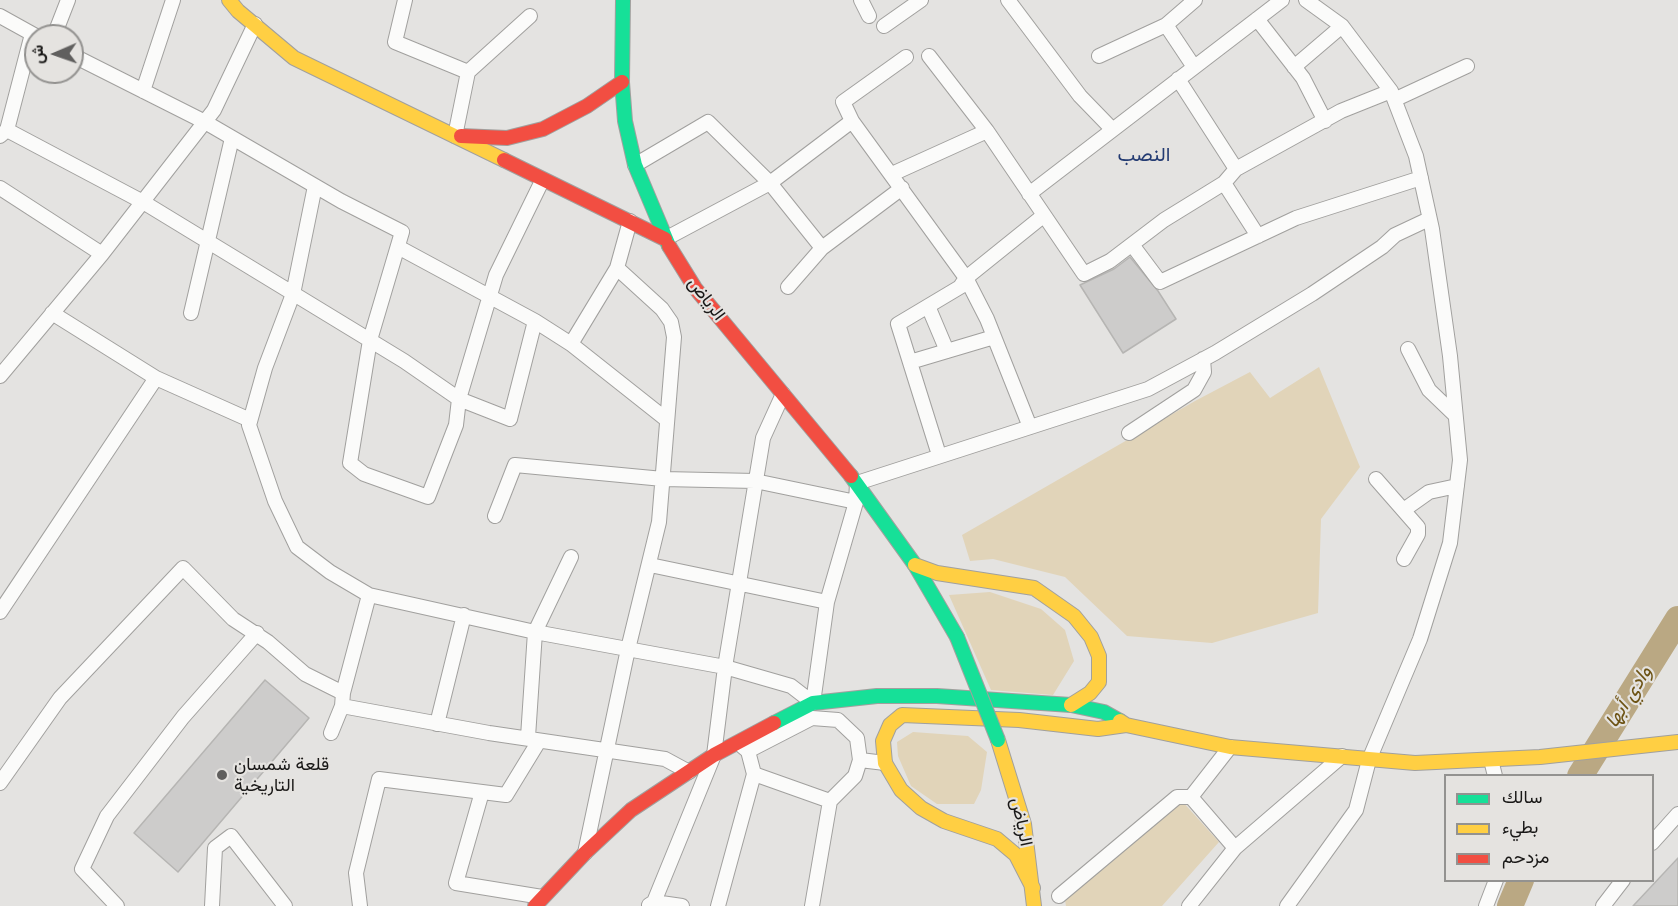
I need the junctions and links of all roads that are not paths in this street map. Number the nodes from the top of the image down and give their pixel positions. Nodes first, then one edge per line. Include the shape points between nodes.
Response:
1 (68, 0) edge
2 (174, 0) edge
3 (229, 0) edge
4 (405, 0) edge
5 (861, 0) edge
6 (921, 0) edge
7 (1008, 0) edge
8 (1195, 0) edge
9 (1282, 0) edge
10 (1306, 0) edge
11 (625, 1) edge
12 (0, 16) edge
13 (530, 16) dead end
14 (869, 16) dead end
15 (1257, 19) junction
16 (59, 24) edge
17 (255, 24) junction
18 (1166, 25) junction
19 (884, 26) dead end
20 (1342, 26) junction
21 (24, 29) edge
22 (929, 56) dead end
23 (1099, 56) dead end
24 (906, 57) dead end
25 (84, 61) edge
26 (1467, 66) dead end
27 (1194, 67) junction
28 (1294, 67) junction
29 (24, 68) edge
30 (468, 72) junction
31 (1178, 79) junction
32 (622, 82) junction
33 (143, 91) junction
34 (1393, 95) junction
35 (852, 121) junction
36 (1325, 121) junction
37 (205, 122) junction
38 (1112, 129) junction
39 (987, 131) junction
40 (4, 133) edge
41 (455, 136) junction
42 (232, 138) junction
43 (635, 165) junction
44 (1236, 169) junction
45 (892, 174) junction
46 (1421, 178) junction
47 (542, 180) junction
48 (770, 183) junction
49 (1224, 183) junction
50 (315, 186) junction
51 (0, 188) edge
52 (902, 188) junction
53 (1029, 194) junction
54 (142, 202) junction
55 (1043, 216) junction
56 (1430, 219) junction
57 (630, 221) junction
58 (1258, 236) junction
59 (665, 239) junction
60 (207, 242) junction
61 (1133, 246) junction
62 (398, 247) junction
63 (822, 248) junction
64 (102, 254) junction
65 (617, 268) junction
66 (966, 278) junction
67 (788, 287) dead end
68 (293, 294) junction
69 (489, 297) junction
70 (928, 306) junction
71 (52, 313) junction
72 (191, 313) dead end
73 (535, 321) junction
74 (994, 337) junction
75 (370, 340) junction
76 (571, 344) junction
77 (1408, 349) dead end
78 (947, 351) junction
79 (1203, 359) junction
80 (910, 362) junction
81 (0, 376) edge
82 (156, 378) junction
83 (783, 394) junction
84 (459, 399) junction
85 (1455, 415) junction
86 (250, 420) junction
87 (667, 420) junction
88 (1030, 428) junction
89 (1129, 433) dead end
90 (939, 455) junction
91 (663, 479) junction
92 (1376, 479) dead end
93 (755, 481) junction
94 (857, 483) junction
95 (1457, 486) junction
96 (856, 502) junction
97 (1405, 509) junction
98 (495, 516) dead end
99 (571, 558) dead end
100 (1404, 559) dead end
101 (915, 564) junction
102 (650, 565) junction
103 (739, 585) junction
104 (369, 595) junction
105 (827, 602) junction
106 (0, 612) edge
107 (464, 615) junction
108 (535, 632) junction
109 (256, 633) junction
110 (628, 649) junction
111 (725, 667) junction
112 (343, 699) junction
113 (813, 703) junction
114 (1071, 705) junction
115 (437, 724) junction
116 (1126, 725) junction
117 (332, 733) dead end
118 (534, 739) junction
119 (1678, 742) edge
120 (742, 747) junction
121 (1230, 747) junction
122 (608, 749) junction
123 (714, 755) junction
124 (1342, 756) junction
125 (860, 760) junction
126 (1369, 760) junction
127 (1491, 760) junction
128 (885, 763) junction
129 (689, 772) junction
130 (754, 774) junction
131 (1494, 774) edge
132 (0, 783) edge
133 (482, 792) junction
134 (1191, 797) junction
135 (830, 801) junction
136 (1678, 814) edge
137 (1654, 842) edge
138 (1235, 848) junction
139 (585, 853) junction
140 (1495, 882) edge
141 (1621, 882) edge
142 (1032, 888) junction
143 (1059, 896) dead end
144 (538, 901) edge
145 (651, 904) edge
146 (117, 906) edge
147 (212, 906) edge
148 (285, 906) edge
149 (360, 906) edge
150 (682, 906) edge
151 (718, 906) edge
152 (812, 906) edge
153 (1034, 906) edge
154 (1189, 906) edge
155 (1287, 906) edge
156 (1486, 906) edge
157 (1603, 906) edge

1 - 16 street
2 - 33 street
3 - 17 street
4 - 30 street via 395,42
5 - 14 street
6 - 19 street
7 - 38 street via 1080,96
8 - 18 street
9 - 15 street
10 - 20 street
11 - 32 street, الرياض
12 - 21 street
13 - 30 street
15 - 27 street
15 - 28 street
17 - 37 street
17 - 41 street via 294,58
18 - 23 street
18 - 27 street
20 - 28 street
20 - 34 street
22 - 39 street
24 - 35 street via 843,102
25 - 33 street
26 - 34 street
27 - 31 street
28 - 36 street
29 - 40 street
30 - 41 street
31 - 38 street
31 - 44 street
32 - 41 street via 543,129 507,138
32 - 43 street, الرياض via 625,121
33 - 37 street
34 - 36 street
34 - 46 street
35 - 45 street
35 - 48 street
36 - 44 street
37 - 42 street
37 - 54 street
38 - 53 street
39 - 45 street
39 - 53 street
40 - 54 street
41 - 47 street
42 - 50 street
42 - 60 street
43 - 48 street via 708,122
43 - 59 street, الرياض
44 - 49 street
45 - 52 street
46 - 56 street
46 - 58 street via 1296,218
47 - 57 street
47 - 69 street
48 - 59 street
48 - 63 street
49 - 58 street
49 - 61 street via 1164,220
50 - 62 street via 402,232
50 - 68 street
51 - 64 street
52 - 63 street
52 - 66 street
53 - 55 street
54 - 60 street
54 - 64 street
55 - 61 street via 1084,274
55 - 66 street
56 - 79 street via 1395,235 1312,294
56 - 85 street
57 - 59 street
57 - 65 street
58 - 61 street via 1160,282
59 - 83 street, الرياض via 695,288
60 - 68 street
60 - 72 street
62 - 69 street
62 - 75 street
63 - 67 street
64 - 71 street
65 - 76 street
65 - 87 street via 671,322 674,337
66 - 70 street
66 - 74 street
68 - 75 street
68 - 86 street
69 - 73 street
69 - 84 street
70 - 78 street
70 - 80 street via 898,324
71 - 81 street
71 - 82 street
73 - 76 street
73 - 84 street via 510,419
74 - 78 street
74 - 88 street
75 - 84 street
75 - 84 street via 350,463 364,474 428,497 451,442
76 - 87 street
77 - 85 street via 1429,390
78 - 80 street
79 - 88 street via 1148,388
79 - 89 street via 1204,372 1194,390
80 - 90 street
82 - 86 street
82 - 106 street
83 - 93 street via 763,438
83 - 94 street, الرياض
85 - 95 street via 1460,460
86 - 104 street via 275,501 297,547
87 - 91 street
88 - 90 street
90 - 94 street
91 - 93 street
91 - 98 street via 515,465
91 - 102 street
92 - 97 street
93 - 96 street
93 - 103 street
94 - 96 street
94 - 101 street, الرياض
95 - 97 street via 1429,492
95 - 126 street via 1450,543 1423,629
96 - 105 street
97 - 100 street via 1418,527 1418,534
99 - 108 street
101 - 114 street via 938,573 1034,588 1074,616 1091,637 1099,656 1099,682
101 - 142 street, الرياض, bridge via 957,637 998,740 1024,824
102 - 103 street
102 - 110 street
103 - 105 street
103 - 111 street
104 - 107 street
104 - 112 street
105 - 113 street
107 - 108 street
107 - 115 street
108 - 110 street
108 - 118 street
109 - 112 street via 305,674
109 - 132 street via 233,619 183,568 60,698
109 - 146 street via 183,717 107,816 82,869
110 - 111 street
110 - 122 street
111 - 113 street via 791,686
111 - 123 street
112 - 115 street
112 - 117 street
113 - 114 street via 877,696 936,696
113 - 120 street
114 - 116 street via 1104,712
115 - 118 street
116 - 121 street
116 - 128 street via 1098,729 1019,720 902,715 890,724 883,741
118 - 122 street
118 - 133 street via 506,795
119 - 127 street
120 - 123 street
120 - 125 street via 812,718 838,720 857,738
120 - 130 street
121 - 124 street
121 - 134 street
122 - 129 street via 665,759
122 - 139 street
123 - 129 street
123 - 145 street
124 - 126 street
124 - 138 street
125 - 128 street
125 - 135 street via 855,776
126 - 127 street
126 - 155 street via 1356,810
127 - 131 street
128 - 142 street via 901,790 921,808 944,821 997,839 1016,855
129 - 139 street via 631,810
130 - 135 street
130 - 151 street
133 - 144 street via 456,884
133 - 149 street via 379,779 356,873
134 - 138 street
134 - 143 street via 1177,797
135 - 152 street
136 - 137 street
138 - 154 street
139 - 144 street
140 - 156 street
141 - 157 street
142 - 153 street, الرياض
145 - 150 street
147 - 148 street via 215,848 231,836

